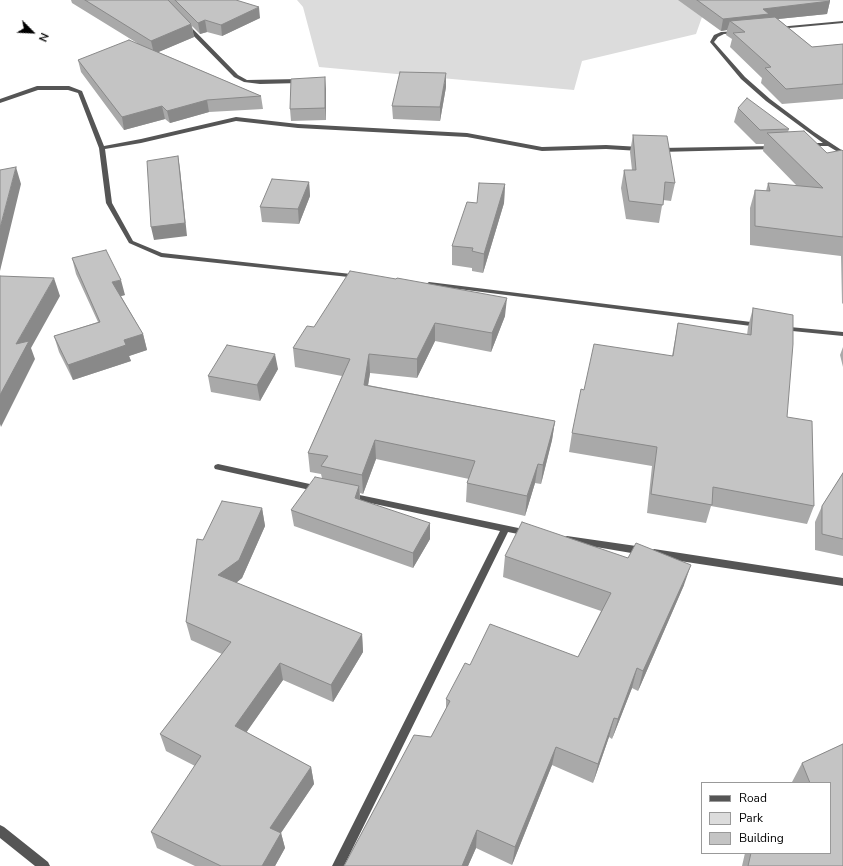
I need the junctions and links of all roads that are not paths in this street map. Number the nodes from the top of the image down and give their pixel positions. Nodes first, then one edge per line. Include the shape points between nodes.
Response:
1 (180, 19) edge
2 (843, 22) edge
3 (770, 28) edge
4 (746, 31) edge
5 (303, 81) edge
6 (0, 101) edge
7 (828, 144) junction
8 (804, 146) edge
9 (780, 147) edge
10 (102, 148) junction
11 (649, 150) edge
12 (656, 150) edge
13 (843, 153) edge
14 (364, 276) edge
15 (419, 283) edge
16 (765, 325) edge
17 (773, 326) edge
18 (843, 334) edge
19 (218, 467) dead end
20 (326, 491) edge
21 (342, 494) edge
22 (505, 529) junction
23 (536, 534) edge
24 (560, 538) edge
25 (843, 582) edge
26 (0, 831) edge
27 (44, 866) edge
28 (338, 866) edge

1 - 5 street via 236,76 246,81
2 - 3 street
4 - 7 street via 723,33 716,36 712,42 743,78 768,100
6 - 10 street via 37,88 69,88 80,92
7 - 8 street
7 - 13 street
9 - 12 street
10 - 11 street via 236,119 286,125 467,135 542,149 606,147
10 - 14 street via 109,204 131,242 161,255
15 - 16 street
17 - 18 street
19 - 20 street
21 - 22 street
22 - 23 street
22 - 28 street
24 - 25 street
26 - 27 street

